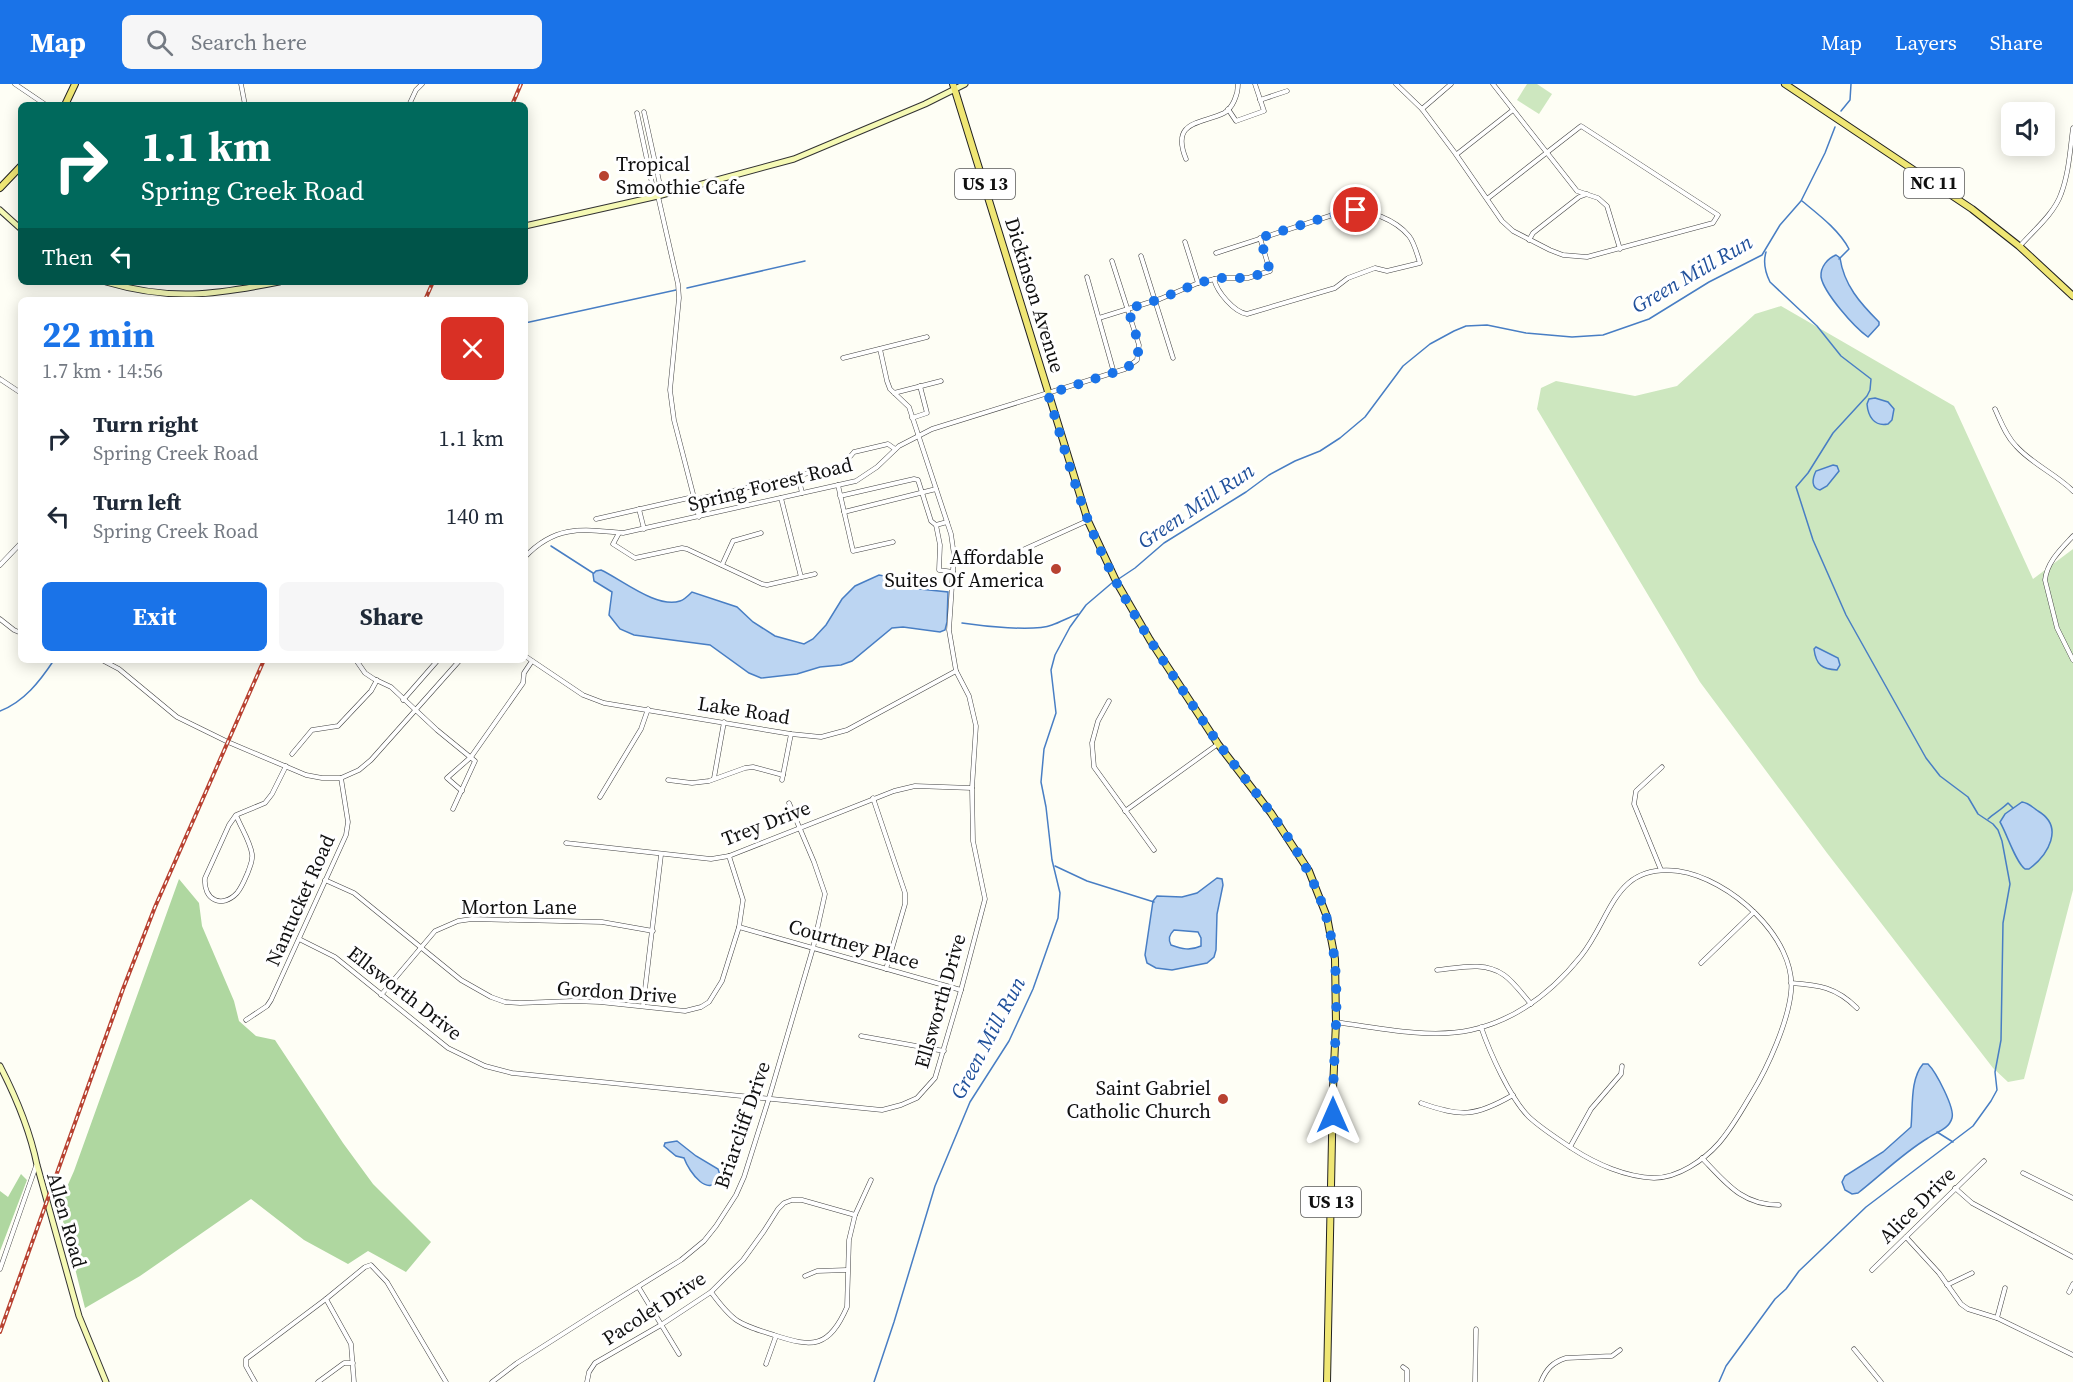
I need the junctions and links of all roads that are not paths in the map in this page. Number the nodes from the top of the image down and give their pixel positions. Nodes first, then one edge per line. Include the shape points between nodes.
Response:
1 (15, 84) edge
2 (75, 84) edge
3 (241, 84) edge
4 (422, 84) edge
5 (965, 84) edge
6 (1238, 84) edge
7 (1255, 84) edge
8 (1396, 84) edge
9 (1451, 84) edge
10 (1493, 84) edge
11 (1785, 84) edge
12 (953, 86) edge
13 (1287, 91) dead end
14 (1260, 100) junction
15 (41, 102) edge
16 (66, 102) edge
17 (244, 102) edge
18 (410, 102) edge
19 (1228, 109) junction
20 (1422, 110) junction
21 (1513, 110) junction
22 (644, 112) dead end
23 (637, 113) dead end
24 (2073, 128) edge
25 (1547, 152) junction
26 (2072, 152) edge
27 (1456, 154) junction
28 (1186, 159) dead end
29 (18, 169) edge
30 (0, 188) edge
31 (1587, 194) junction
32 (658, 196) junction
33 (1487, 199) junction
34 (0, 210) edge
35 (528, 225) edge
36 (18, 226) edge
37 (1260, 238) junction
38 (1530, 240) junction
39 (1185, 242) dead end
40 (2019, 246) junction
41 (1620, 249) junction
42 (1216, 253) dead end
43 (1141, 255) dead end
44 (1112, 261) dead end
45 (1087, 278) dead end
46 (1214, 279) junction
47 (1198, 283) junction
48 (118, 285) edge
49 (264, 285) edge
50 (2073, 296) edge
51 (1154, 301) junction
52 (1128, 309) junction
53 (1099, 318) junction
54 (927, 337) dead end
55 (880, 349) junction
56 (843, 358) dead end
57 (1173, 358) dead end
58 (1114, 373) junction
59 (0, 379) edge
60 (941, 381) dead end
61 (920, 386) junction
62 (18, 391) edge
63 (894, 393) junction
64 (1048, 394) junction
65 (1995, 409) dead end
66 (912, 418) junction
67 (918, 435) junction
68 (895, 449) junction
69 (798, 476) junction
70 (838, 485) junction
71 (936, 489) junction
72 (2073, 491) edge
73 (802, 493) junction
74 (922, 493) junction
75 (840, 496) junction
76 (782, 498) junction
77 (693, 499) junction
78 (639, 509) junction
79 (844, 512) junction
80 (699, 517) junction
81 (596, 519) dead end
82 (1088, 521) junction
83 (947, 522) junction
84 (936, 525) junction
85 (644, 529) junction
86 (619, 533) junction
87 (761, 533) dead end
88 (2073, 536) edge
89 (893, 542) dead end
90 (18, 546) edge
91 (528, 554) edge
92 (954, 555) junction
93 (0, 565) edge
94 (722, 566) junction
95 (953, 572) junction
96 (815, 574) dead end
97 (801, 577) junction
98 (0, 619) edge
99 (18, 632) edge
100 (528, 658) edge
101 (2073, 660) edge
102 (532, 661) junction
103 (108, 663) edge
104 (358, 663) edge
105 (435, 663) edge
106 (457, 663) edge
107 (956, 671) junction
108 (376, 680) junction
109 (403, 700) junction
110 (1109, 701) dead end
111 (648, 710) junction
112 (416, 711) junction
113 (724, 722) junction
114 (791, 734) junction
115 (1218, 744) junction
116 (292, 754) dead end
117 (471, 757) junction
118 (285, 766) junction
119 (1662, 767) dead end
120 (341, 778) junction
121 (714, 779) junction
122 (668, 780) dead end
123 (972, 788) junction
124 (462, 791) junction
125 (600, 796) dead end
126 (873, 798) junction
127 (789, 802) dead end
128 (453, 809) dead end
129 (1125, 811) junction
130 (236, 815) junction
131 (798, 827) junction
132 (566, 843) dead end
133 (1154, 850) dead end
134 (661, 855) junction
135 (729, 856) junction
136 (1661, 870) junction
137 (325, 880) junction
138 (1754, 912) junction
139 (739, 927) junction
140 (653, 931) junction
141 (299, 939) junction
142 (420, 947) junction
143 (813, 948) junction
144 (1701, 963) dead end
145 (886, 969) junction
146 (1437, 970) dead end
147 (1791, 983) junction
148 (961, 990) junction
149 (381, 994) junction
150 (1531, 1004) junction
151 (643, 1006) junction
152 (1857, 1008) dead end
153 (246, 1020) dead end
154 (1336, 1022) junction
155 (1481, 1027) junction
156 (861, 1036) dead end
157 (944, 1051) junction
158 (0, 1066) edge
159 (1622, 1066) dead end
160 (1513, 1095) junction
161 (769, 1098) junction
162 (1420, 1103) dead end
163 (1570, 1147) junction
164 (1702, 1158) junction
165 (1983, 1161) dead end
166 (37, 1166) junction
167 (2023, 1173) dead end
168 (871, 1180) dead end
169 (1955, 1188) junction
170 (2073, 1198) edge
171 (1779, 1205) dead end
172 (855, 1215) junction
173 (1906, 1237) junction
174 (2073, 1257) edge
175 (0, 1269) edge
176 (847, 1270) junction
177 (1872, 1270) dead end
178 (1972, 1273) dead end
179 (805, 1276) dead end
180 (2073, 1284) edge
181 (1947, 1285) junction
182 (639, 1288) junction
183 (2005, 1288) dead end
184 (711, 1292) junction
185 (2069, 1292) dead end
186 (326, 1299) junction
187 (1997, 1318) junction
188 (661, 1325) junction
189 (1476, 1329) dead end
190 (776, 1336) junction
191 (1854, 1349) dead end
192 (1620, 1350) dead end
193 (679, 1354) dead end
194 (2073, 1355) edge
195 (353, 1363) junction
196 (766, 1364) dead end
197 (1402, 1368) dead end
198 (106, 1382) edge
199 (255, 1382) edge
200 (318, 1382) edge
201 (354, 1382) edge
202 (446, 1382) edge
203 (492, 1382) edge
204 (587, 1382) edge
205 (1327, 1382) edge
206 (1407, 1382) edge
207 (1475, 1382) edge
208 (1541, 1382) edge
209 (1881, 1382) edge

1 - 15 street
2 - 16 main road
3 - 17 street
4 - 18 street
5 - 12 main road
6 - 19 street via 1235,101
7 - 14 street
8 - 20 street
9 - 20 street
10 - 21 street
11 - 40 main road, NC 11 via 1972,208
12 - 32 main road via 925,104 794,159
12 - 64 main road, Dickinson Avenue / US 13
13 - 14 street
14 - 19 street via 1264,111 1236,121
19 - 28 street via 1188,127 1182,139
20 - 27 street
21 - 25 street
21 - 27 street
22 - 32 street via 660,185
23 - 32 street
24 - 26 street
25 - 31 street via 1577,191
25 - 33 street
25 - 41 street via 1581,126 1718,215 1713,223
26 - 40 street via 2061,196
27 - 33 street
29 - 30 main road
31 - 38 street via 1533,233
31 - 41 street via 1607,206
32 - 35 main road
32 - 77 street via 679,298 670,390
33 - 38 street via 1502,221
34 - 36 main road
37 - 42 street
37 - 46 street via 1270,271 1248,278
37 - 46 street via 1356,210 1386,218 1410,237 1420,263 1387,271 1375,268 1348,278 1335,288 1247,314 1240,313 1216,287
38 - 41 street via 1563,255 1587,256
39 - 47 street
40 - 50 main road, NC 11
43 - 51 street
44 - 52 street
45 - 53 street
46 - 47 street
47 - 51 street
48 - 49 main road via 191,295
51 - 52 street
51 - 57 street
52 - 53 street
52 - 58 street, Spring Forest Road via 1139,345 1137,360
53 - 58 street
54 - 55 street
55 - 56 street
55 - 63 street, Ellsworth Drive via 887,381
58 - 64 street, Spring Forest Road
59 - 62 street
60 - 61 street
61 - 63 street
61 - 66 street via 927,413
63 - 66 street, Ellsworth Drive via 909,407
64 - 67 street, Spring Forest Road
64 - 82 main road, Dickinson Avenue / US 13
65 - 72 street via 2017,447
66 - 67 street, Ellsworth Drive
67 - 68 street, Spring Forest Road
67 - 71 street, Ellsworth Drive
68 - 69 street via 888,444 854,452 843,465
68 - 70 street, Spring Forest Road via 878,467 856,481
69 - 73 street
69 - 77 street
70 - 73 street, Spring Forest Road
70 - 75 street
71 - 74 street
71 - 83 street, Ellsworth Drive
73 - 76 street, Spring Forest Road
74 - 75 street via 914,479
74 - 79 street
74 - 84 street
75 - 79 street
76 - 80 street, Spring Forest Road
76 - 97 street
77 - 78 street
77 - 80 street
78 - 81 street
78 - 85 street
79 - 89 street via 854,551
80 - 85 street, Spring Forest Road
82 - 92 street via 1007,557
82 - 115 main road, Dickinson Avenue / US 13 via 1150,640
83 - 84 street
83 - 92 street, Ellsworth Drive
84 - 95 street via 939,570
85 - 86 street, Spring Forest Road
86 - 91 street, Spring Forest Road via 567,531 545,539
86 - 94 street via 614,544 635,558 682,548
87 - 94 street via 733,540
88 - 101 street via 2052,560 2045,580 2057,628
90 - 93 street
92 - 95 street, Ellsworth Drive
94 - 97 street via 762,584
95 - 107 street, Ellsworth Drive via 949,630
96 - 97 street
98 - 99 street
100 - 102 street, Lake Road
102 - 111 street, Lake Road via 583,695 604,703
102 - 117 street via 523,683
103 - 118 street via 177,717
104 - 108 street
105 - 109 street
106 - 112 street
107 - 114 street, Lake Road via 847,730 821,736
107 - 123 street, Ellsworth Drive via 969,696 975,726
108 - 109 street via 391,687
108 - 116 street via 371,691 338,726 312,730
109 - 112 street
110 - 129 street via 1092,743 1094,767
111 - 113 street, Lake Road
111 - 125 street
112 - 117 street
112 - 120 street via 371,760
113 - 114 street, Lake Road
113 - 121 street
114 - 121 street via 782,778 753,767
115 - 129 street
115 - 154 main road, Dickinson Avenue / US 13 via 1310,871 1326,916 1335,959
117 - 124 street via 476,761
117 - 124 street via 447,778
118 - 120 street via 314,777
118 - 130 street via 265,802
119 - 136 street via 1636,791 1634,804
120 - 137 street, Nantucket Road via 348,822 346,835
121 - 122 street via 692,783
123 - 126 street, Trey Drive via 915,786
123 - 148 street, Ellsworth Drive via 973,841 985,899
124 - 128 street
126 - 131 street, Trey Drive
126 - 145 street via 905,892
127 - 131 street, Briarcliff Drive
129 - 133 street
130 - 130 street via 206,878 205,887 215,901 235,896 252,862
131 - 135 street, Trey Drive
131 - 143 street, Briarcliff Drive via 825,894
132 - 134 street, Trey Drive
134 - 135 street, Trey Drive via 711,859
134 - 140 street
135 - 139 street, Gordon Drive via 743,900
136 - 138 street via 1695,875 1715,883
136 - 150 street via 1645,872 1620,890 1583,953 1552,988
137 - 141 street, Nantucket Road
137 - 142 street, Gordon Drive via 354,893
138 - 144 street
138 - 147 street via 1784,952
139 - 143 street, Courtney Place
139 - 151 street, Gordon Drive via 722,981 709,1002 685,1011
140 - 142 street, Morton Lane via 602,922 472,919 445,925
140 - 151 street
141 - 149 street, Ellsworth Drive via 335,957
141 - 153 street, Nantucket Road via 271,1000
142 - 149 street, Morton Lane
142 - 151 street, Gordon Drive via 470,986 505,1002
143 - 145 street, Courtney Place
143 - 161 street, Briarcliff Drive
145 - 148 street, Courtney Place
146 - 150 street via 1477,966 1490,969 1504,975
147 - 152 street via 1835,991
147 - 164 street via 1787,1010 1764,1073 1719,1143
148 - 157 street, Ellsworth Drive
149 - 161 street, Ellsworth Drive via 448,1048 485,1066 512,1073
150 - 155 street
154 - 155 street via 1450,1033
154 - 205 main road, Dickinson Avenue / US 13
155 - 160 street
156 - 157 street
157 - 161 street, Ellsworth Drive via 935,1078 917,1098 901,1105 882,1110
158 - 166 main road, Allen Road via 23,1119
159 - 163 street via 1621,1074 1591,1109
160 - 162 street via 1493,1107 1468,1113 1449,1113
160 - 163 street via 1528,1116
161 - 182 street, Briarcliff Drive via 744,1178 728,1210 704,1241
163 - 164 street via 1587,1159 1616,1170 1655,1178
164 - 171 street via 1746,1198 1764,1205
165 - 169 street, Alice Drive
166 - 175 street
166 - 198 main road, Allen Road via 79,1316
167 - 170 street
168 - 172 street
169 - 173 street, Alice Drive
169 - 174 street via 1972,1203
172 - 176 street
172 - 184 street, Pacolet Drive via 802,1200 784,1203 743,1260
173 - 177 street, Alice Drive
173 - 181 street
176 - 179 street via 818,1271
176 - 190 street via 847,1307 829,1335 810,1344
178 - 181 street
180 - 185 street
181 - 187 street via 1960,1304
182 - 188 street
182 - 203 street, Briarcliff Drive
183 - 187 street
184 - 188 street, Pacolet Drive
184 - 190 street via 734,1320
186 - 195 street via 351,1344
186 - 199 street via 246,1359
186 - 202 street via 371,1265 387,1282
187 - 194 street
188 - 193 street
188 - 204 street, Pacolet Drive via 595,1363
189 - 207 street
190 - 196 street
191 - 209 street
192 - 208 street via 1611,1356 1559,1360
195 - 200 street via 341,1365
195 - 201 street
197 - 206 street via 1407,1370

